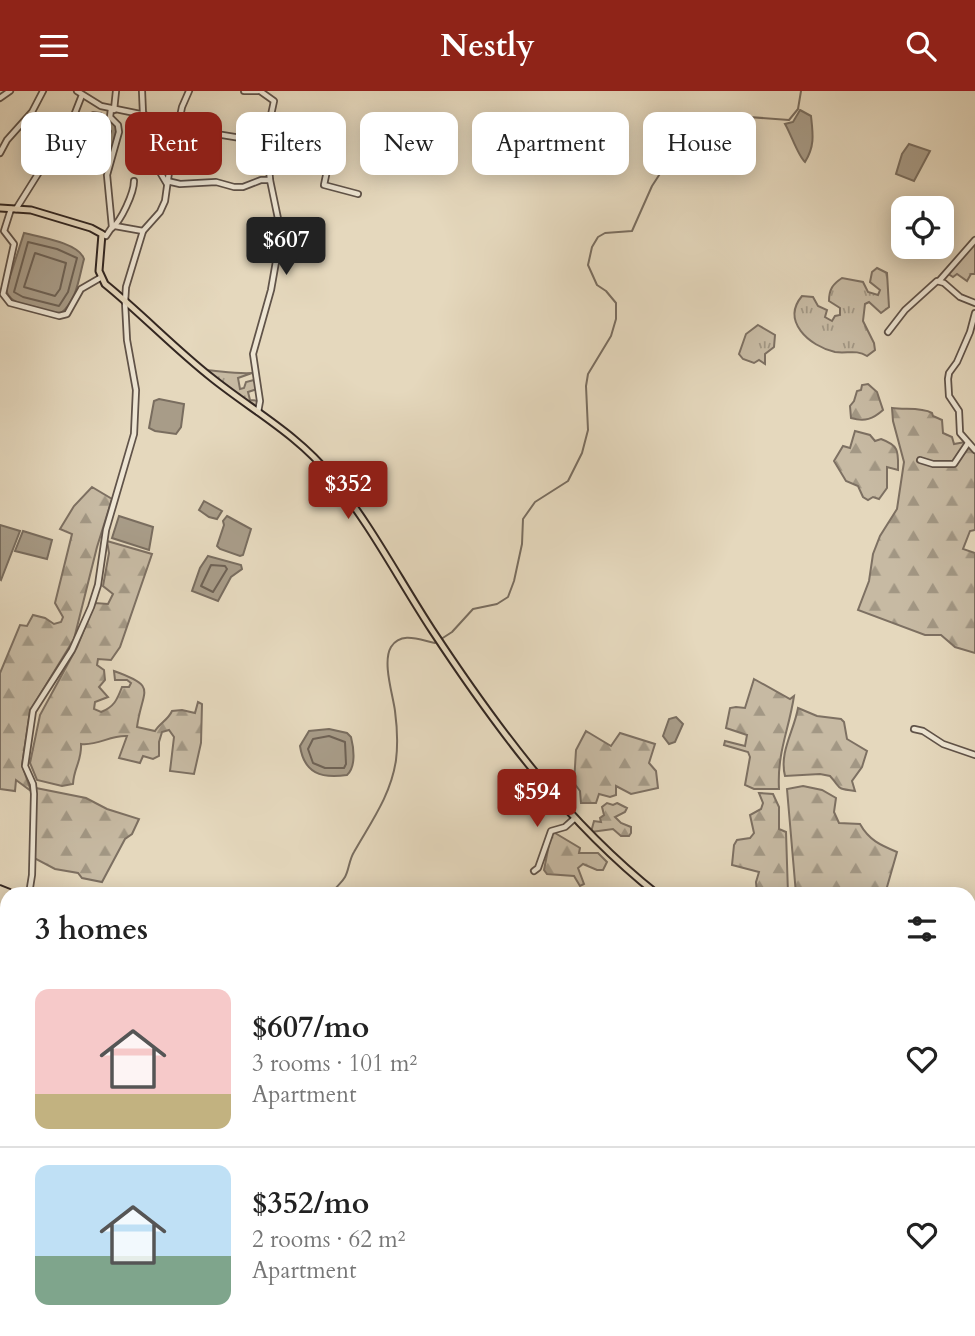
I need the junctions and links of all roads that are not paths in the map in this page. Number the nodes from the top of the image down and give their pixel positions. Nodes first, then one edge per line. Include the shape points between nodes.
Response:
1 (10, 91) edge
2 (34, 91) edge
3 (116, 91) edge
4 (142, 91) edge
5 (189, 91) edge
6 (244, 91) edge
7 (259, 91) edge
8 (270, 91) edge
9 (43, 92) edge
10 (79, 93) edge
11 (0, 98) edge
12 (268, 98) junction
13 (112, 110) junction
14 (128, 112) edge
15 (143, 112) edge
16 (181, 112) edge
17 (272, 112) edge
18 (0, 153) edge
19 (162, 175) edge
20 (169, 175) edge
21 (270, 175) edge
22 (326, 175) edge
23 (270, 180) junction
24 (134, 181) dead end
25 (167, 183) junction
26 (358, 194) dead end
27 (0, 208) edge
28 (13, 210) junction
29 (114, 227) junction
30 (143, 231) junction
31 (102, 234) junction
32 (975, 240) edge
33 (100, 278) junction
34 (939, 281) junction
35 (125, 302) junction
36 (975, 303) edge
37 (975, 313) edge
38 (888, 333) dead end
39 (258, 412) junction
40 (968, 443) junction
41 (975, 450) edge
42 (920, 460) dead end
43 (914, 729) dead end
44 (975, 755) edge
45 (575, 818) junction
46 (534, 871) dead end
47 (30, 887) edge
48 (648, 887) edge

1 - 11 street
2 - 9 street
3 - 13 street
4 - 15 street
5 - 16 street
6 - 7 street
7 - 12 street
8 - 12 street
9 - 18 street
10 - 13 street
10 - 28 street via 74,118
12 - 17 street via 274,101
13 - 14 street
13 - 29 street via 110,117 119,128 107,175
19 - 25 street
20 - 25 street
21 - 23 street
22 - 26 street via 324,185
23 - 25 street via 234,187 216,182
23 - 39 street via 281,233 253,354
24 - 29 street
25 - 30 street via 162,207
27 - 28 main road
28 - 31 main road via 31,210
28 - 33 street via 4,231 14,244 3,293 10,303 59,316 66,314 82,289
29 - 30 street
29 - 31 street via 106,236
30 - 35 street
31 - 33 main road
32 - 34 street
33 - 35 main road
34 - 36 street
34 - 38 street via 905,310
35 - 39 main road
35 - 47 street via 136,420 91,607 72,650 33,711 24,766 34,794
37 - 40 street via 948,380 950,396 960,411 960,433
39 - 45 main road via 333,478 525,761
40 - 41 street
40 - 42 street via 954,464
43 - 44 street
45 - 46 street via 551,831
45 - 48 main road

